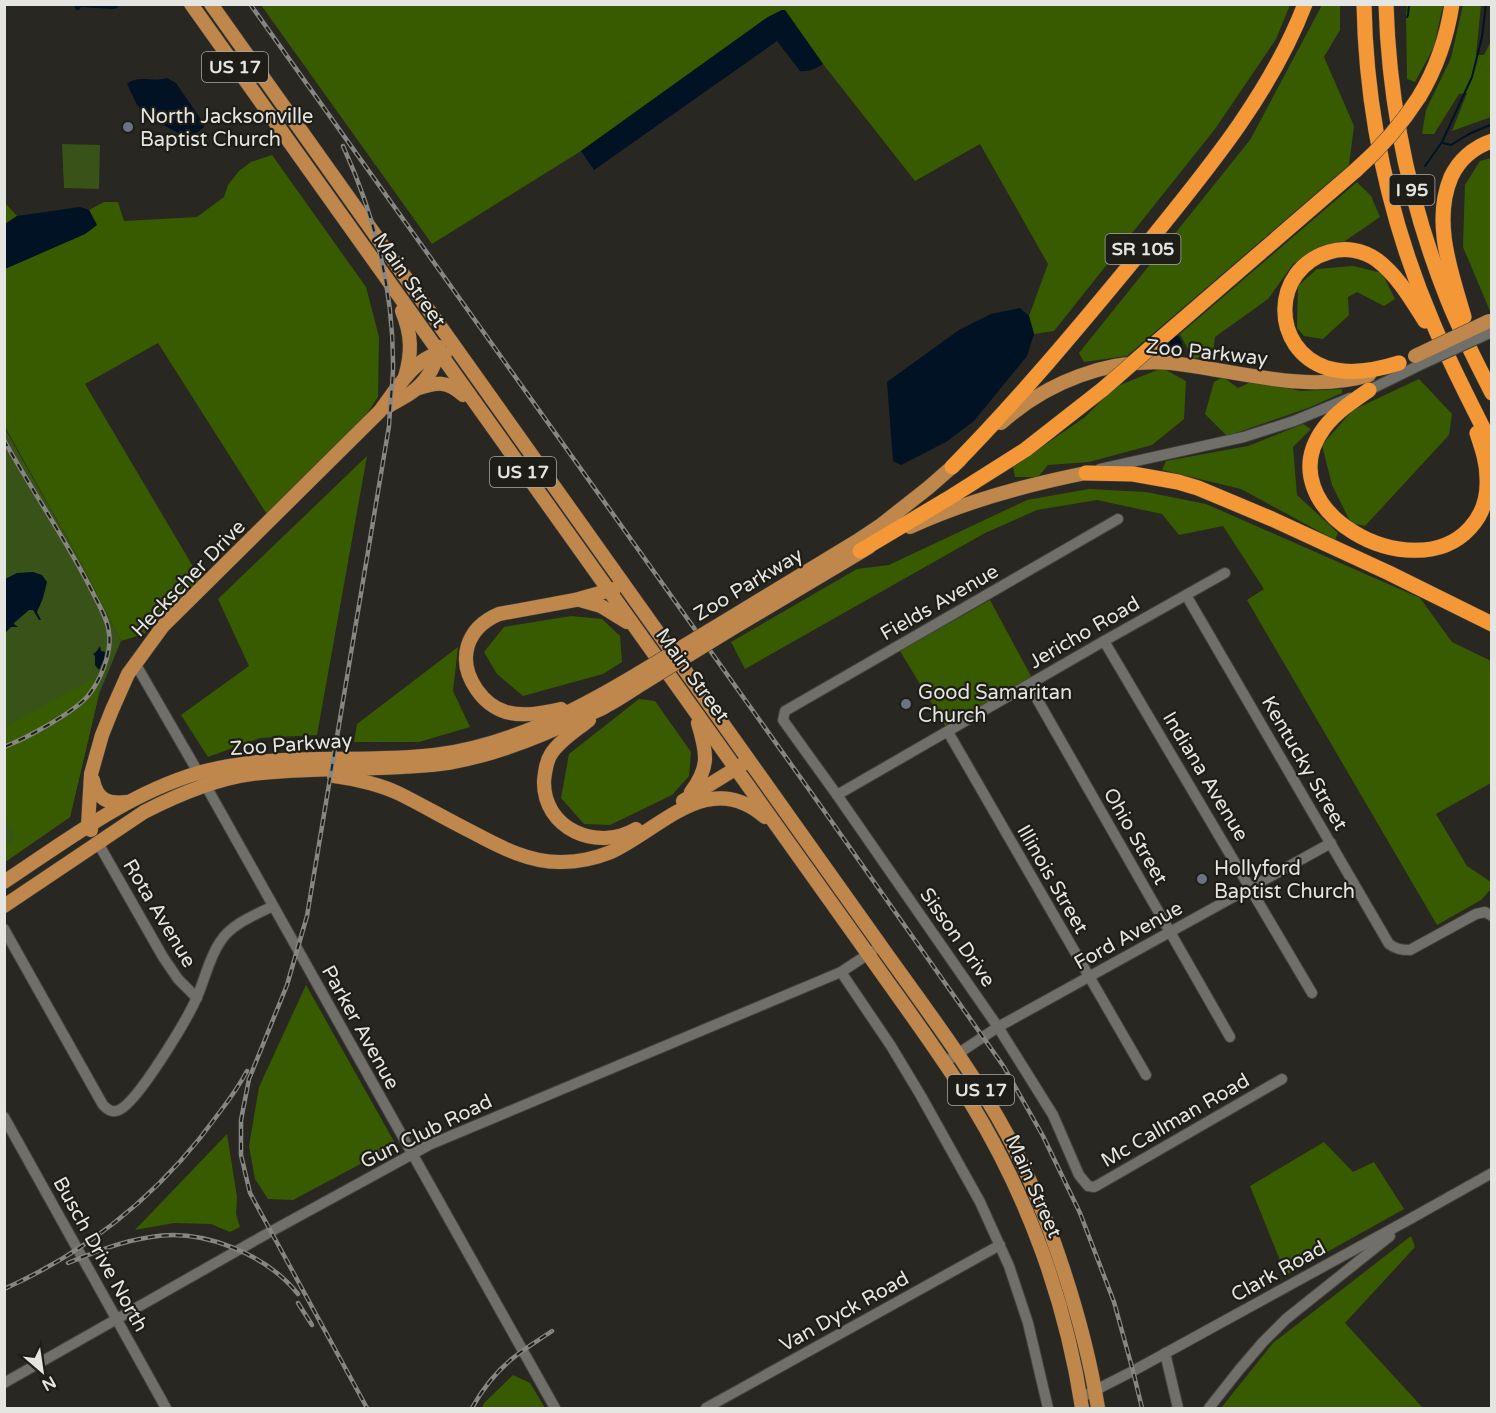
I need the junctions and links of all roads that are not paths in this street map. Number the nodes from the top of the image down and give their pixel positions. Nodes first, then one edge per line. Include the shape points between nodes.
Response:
1 (190, 4) edge
2 (210, 4) edge
3 (1305, 4) edge
4 (1364, 4) edge
5 (1386, 4) edge
6 (1452, 4) edge
7 (294, 121) junction
8 (280, 130) junction
9 (1491, 141) edge
10 (392, 287) junction
11 (436, 322) junction
12 (1491, 324) edge
13 (438, 353) junction
14 (1448, 355) junction
15 (464, 360) junction
16 (1418, 361) junction
17 (1399, 363) junction
18 (1478, 366) junction
19 (404, 378) junction
20 (416, 389) junction
21 (1369, 390) junction
22 (1464, 390) junction
23 (1491, 393) edge
24 (479, 410) junction
25 (380, 411) junction
26 (1491, 446) edge
27 (952, 467) junction
28 (1086, 473) junction
29 (1118, 519) dead end
30 (860, 551) junction
31 (1225, 573) dead end
32 (624, 586) junction
33 (608, 591) junction
34 (1186, 595) junction
35 (575, 600) junction
36 (1491, 624) edge
37 (633, 625) junction
38 (725, 627) junction
39 (1104, 641) junction
40 (135, 663) junction
41 (642, 677) junction
42 (1029, 684) junction
43 (589, 702) junction
44 (605, 707) junction
45 (694, 711) junction
46 (783, 720) joint
47 (948, 732) junction
48 (752, 764) junction
49 (303, 770) junction
50 (738, 772) junction
51 (199, 773) junction
52 (91, 774) junction
53 (206, 786) junction
54 (837, 795) junction
55 (132, 801) junction
56 (687, 803) junction
57 (88, 826) junction
58 (778, 828) junction
59 (98, 843) junction
60 (1331, 843) junction
61 (4, 882) edge
62 (1251, 887) junction
63 (4, 906) edge
64 (273, 906) junction
65 (1491, 916) edge
66 (4, 929) edge
67 (1170, 932) junction
68 (881, 946) junction
69 (868, 954) junction
70 (840, 972) junction
71 (1089, 977) junction
72 (1312, 993) dead end
73 (197, 998) junction
74 (998, 1026) junction
75 (1230, 1037) dead end
76 (958, 1054) junction
77 (944, 1063) junction
78 (1146, 1075) dead end
79 (1282, 1079) dead end
80 (4, 1117) edge
81 (411, 1154) junction
82 (1491, 1173) edge
83 (1086, 1185) joint
84 (1410, 1220) junction
85 (1000, 1245) junction
86 (117, 1320) junction
87 (1164, 1353) junction
88 (4, 1383) edge
89 (1095, 1391) junction
90 (1081, 1403) edge
91 (166, 1408) edge
92 (555, 1408) edge
93 (706, 1408) edge
94 (1048, 1408) edge
95 (1098, 1408) edge
96 (1178, 1408) edge
97 (1209, 1408) edge

1 - 8 main road, Main Street / US 17
2 - 7 main road, Main Street / US 17
3 - 27 highway, SR 105 via 1265,85 1184,198 1099,303
4 - 14 highway, I 95 via 1366,52 1380,154 1400,233
5 - 18 highway, I 95 via 1393,93 1411,186 1439,278
6 - 30 highway, SR 105, bridge via 1441,49 1419,97 1374,155 1103,389 1025,450
7 - 8 main road
7 - 11 main road, Main Street / US 17
8 - 10 main road, Main Street / US 17
9 - 18 highway via 1460,162 1443,202 1446,251
10 - 13 main road, Main Street / US 17
10 - 19 main road via 409,330 410,361
11 - 13 main road
11 - 15 main road, Main Street / US 17
12 - 16 main road, Zoo Parkway, bridge
13 - 15 main road
13 - 19 main road, Heckscher Drive via 423,360
13 - 20 main road, Heckscher Drive via 436,363
13 - 24 main road, Main Street / US 17
14 - 17 highway via 1402,285 1375,259 1365,253 1337,250 1302,267 1289,286 1285,321 1294,342 1311,360 1345,371
14 - 22 highway, I 95
15 - 32 main road, Main Street / US 17
16 - 17 main road, Zoo Parkway
16 - 21 street, Zoo Parkway
17 - 27 main road, Zoo Parkway via 1360,378 1317,382 1171,363 1110,366 1074,377 1040,394
18 - 23 highway, I 95
19 - 25 main road, Heckscher Drive
20 - 24 main road via 437,383 455,387
20 - 25 main road, Heckscher Drive
21 - 22 highway via 1343,408 1318,438 1310,464 1313,488 1324,507 1352,532 1380,544 1409,550 1437,549 1458,539 1473,525 1485,504 1486,466
21 - 28 street, Zoo Parkway via 1254,434
22 - 26 highway, I 95
24 - 33 main road, Main Street / US 17
25 - 40 main road, Heckscher Drive via 163,627
27 - 38 main road, Zoo Parkway / SR 105 via 881,525
28 - 30 main road, Zoo Parkway via 982,499
28 - 36 highway via 1133,474 1198,488 1389,573
29 - 46 street, Fields Avenue via 785,711
30 - 38 main road, Zoo Parkway / SR 105
31 - 34 street, Jericho Road
32 - 33 main road
32 - 48 main road, Main Street / US 17
33 - 35 main road
33 - 37 main road, Main Street / US 17
34 - 39 street, Jericho Road
34 - 60 street, Kentucky Street
35 - 37 main road via 601,606
35 - 43 main road via 492,616 469,642 466,669 481,696 505,712 536,715
37 - 45 main road, Main Street / US 17
38 - 41 main road, Zoo Parkway / SR 105, bridge
39 - 42 street, Jericho Road
39 - 62 street, Indiana Avenue
40 - 51 street, Parker Avenue
40 - 52 main road, Heckscher Drive via 102,735
41 - 43 main road, Zoo Parkway / SR 105
41 - 44 main road, Zoo Parkway / SR 105
42 - 47 street, Jericho Road
42 - 67 street, Ohio Street
43 - 51 main road, Zoo Parkway / SR 105 via 523,732 459,751 391,758 250,763
44 - 49 main road, Zoo Parkway / SR 105 via 562,728 490,754 430,765
44 - 56 main road via 551,755 544,787 556,817 579,835 604,839 632,832
45 - 50 main road, Main Street / US 17
45 - 56 main road via 706,762
46 - 54 street, Sisson Drive
47 - 54 street, Jericho Road
47 - 71 street, Illinois Street
48 - 50 main road
48 - 68 main road, Main Street / US 17
49 - 53 main road, Zoo Parkway / SR 105 via 251,774
49 - 56 main road via 367,782 397,793 509,851 549,862 587,859 613,851
50 - 56 main road
50 - 58 main road, Main Street / US 17
51 - 53 street, Parker Avenue
51 - 55 main road, Zoo Parkway / SR 105
52 - 55 main road via 94,786 105,800
52 - 57 main road, Heckscher Drive
53 - 59 main road, Zoo Parkway / SR 105 via 144,812
53 - 64 street, Parker Avenue
54 - 74 street, Sisson Drive
55 - 57 main road, Zoo Parkway / SR 105
56 - 58 main road via 731,798 759,811
57 - 59 main road
57 - 61 main road, Zoo Parkway / SR 105
58 - 69 main road, Main Street / US 17
59 - 63 main road, Zoo Parkway / SR 105
59 - 73 street, Rota Avenue via 163,957
60 - 62 street, Ford Avenue
60 - 65 street, Kentucky Street via 1389,944 1396,949 1418,947 1476,914 1485,912
62 - 67 street, Ford Avenue
62 - 72 street, Indiana Avenue
64 - 73 street via 237,925 219,942
64 - 81 street, Parker Avenue
66 - 73 street via 108,1110 118,1110 134,1097
67 - 71 street, Ford Avenue
67 - 75 street, Ohio Street
68 - 69 street, Gun Club Road
68 - 76 main road, Main Street / US 17
69 - 70 street, Gun Club Road
69 - 77 main road, Main Street / US 17
70 - 81 street, Gun Club Road
70 - 85 street via 921,1096
71 - 74 street, Ford Avenue
71 - 78 street, Illinois Street
74 - 76 street, Ford Avenue
74 - 83 street, Sisson Drive via 1053,1115
76 - 77 street, Ford Avenue
76 - 89 main road, Main Street / US 17 via 1009,1137 1037,1196 1082,1328
77 - 90 main road, Main Street / US 17 via 987,1130 1025,1207 1053,1284
79 - 83 street, Mc Callman Road via 1098,1185
80 - 86 street, Busch Drive North
81 - 86 street, Gun Club Road
81 - 92 street, Parker Avenue
82 - 84 street, Clark Road
84 - 87 street, Clark Road
84 - 97 street via 1286,1319
85 - 93 street, Van Dyck Road
85 - 94 street via 1028,1323
86 - 88 street, Gun Club Road
86 - 91 street, Busch Drive North
87 - 89 street, Clark Road
87 - 96 street
89 - 90 street, Clark Road
89 - 95 main road, Main Street / US 17

